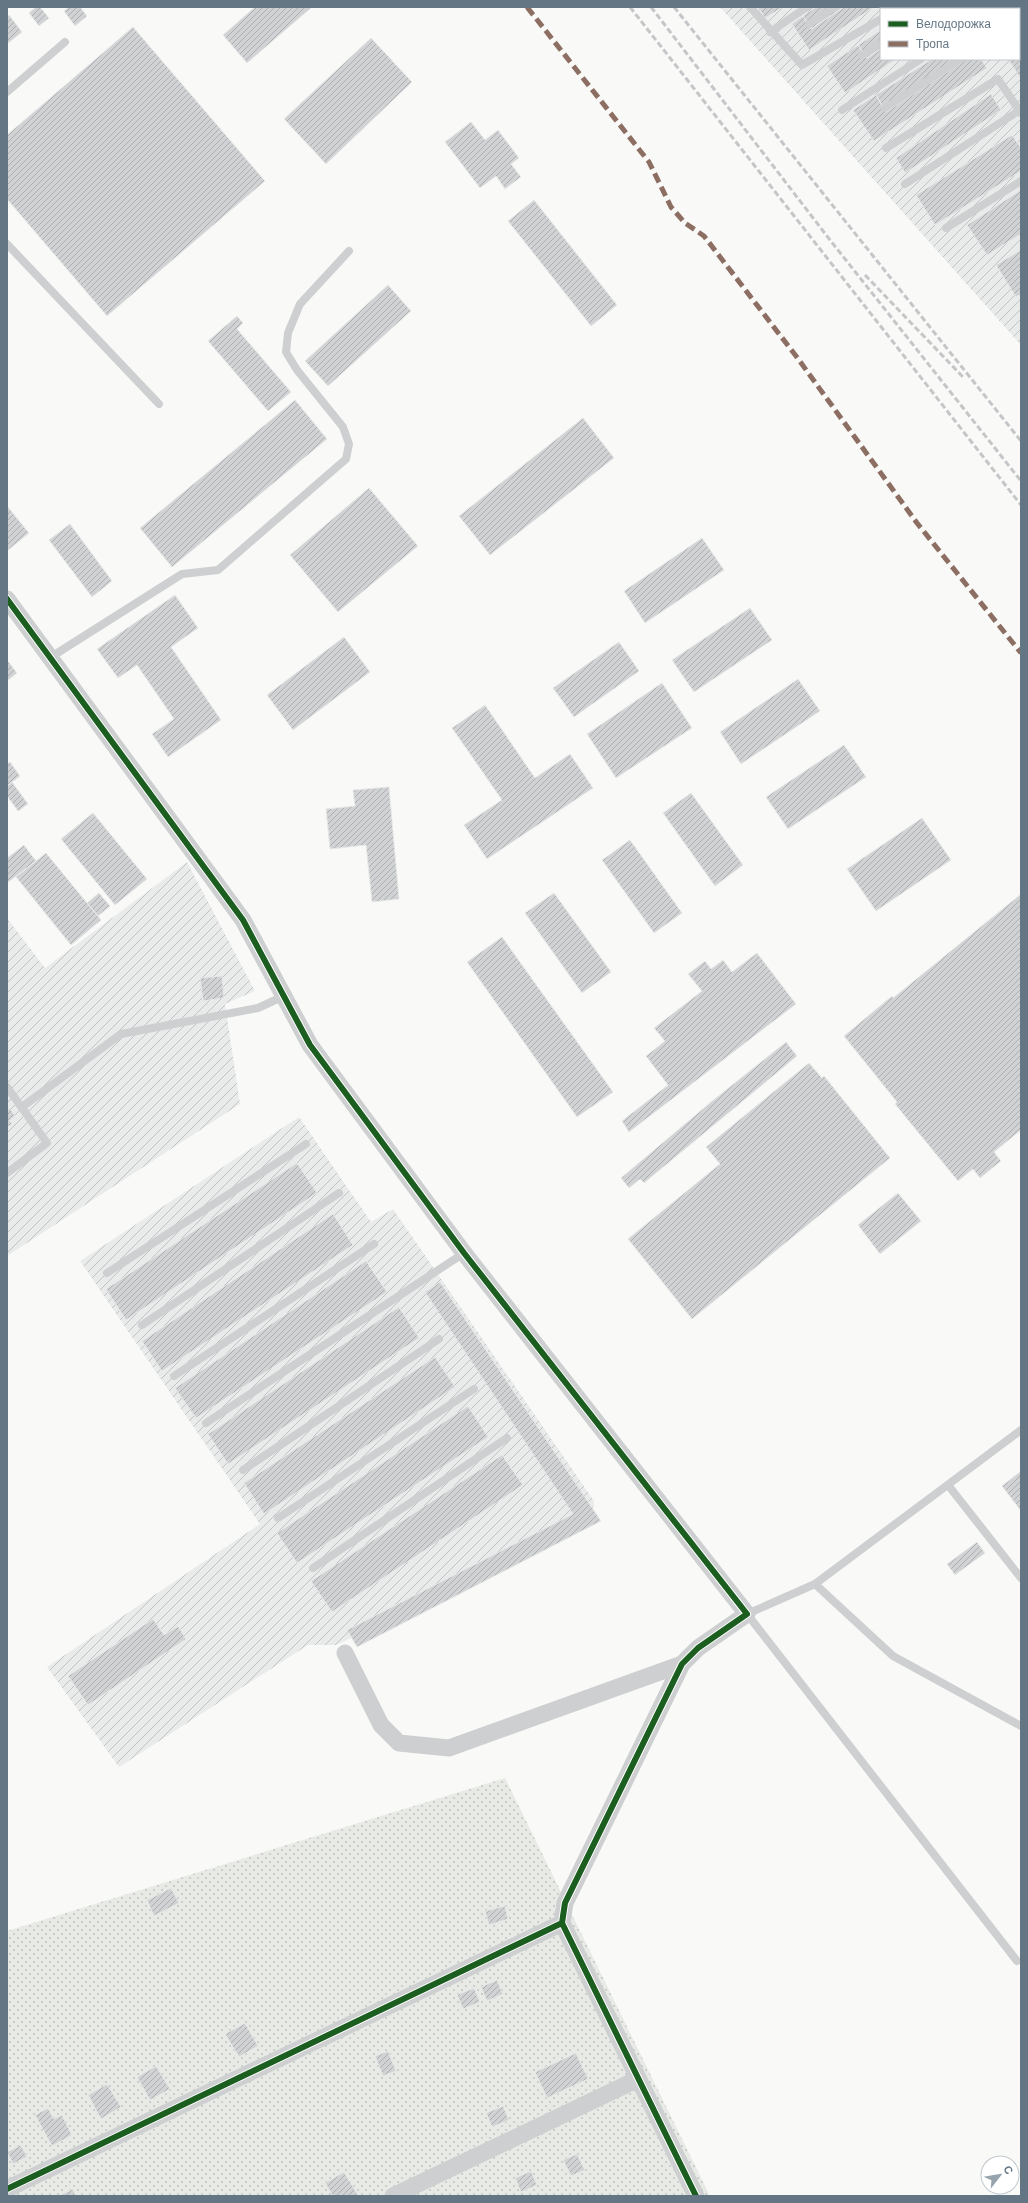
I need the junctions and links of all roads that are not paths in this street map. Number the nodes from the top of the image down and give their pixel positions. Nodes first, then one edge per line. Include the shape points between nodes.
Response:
1 (750, 7) edge
2 (807, 7) edge
3 (835, 7) edge
4 (880, 20) edge
5 (809, 24) dead end
6 (770, 32) junction
7 (65, 42) dead end
8 (880, 44) edge
9 (862, 55) dead end
10 (919, 60) edge
11 (959, 60) edge
12 (7, 92) edge
13 (885, 108) dead end
14 (842, 110) dead end
15 (1020, 112) edge
16 (886, 148) dead end
17 (1021, 181) edge
18 (905, 184) dead end
19 (946, 228) dead end
20 (7, 244) edge
21 (349, 251) dead end
22 (160, 404) dead end
23 (7, 599) edge
24 (51, 657) junction
25 (284, 996) junction
26 (7, 1087) edge
27 (22, 1107) junction
28 (306, 1144) dead end
29 (7, 1173) edge
30 (339, 1193) dead end
31 (374, 1244) dead end
32 (464, 1253) junction
33 (108, 1273) dead end
34 (142, 1325) dead end
35 (439, 1339) dead end
36 (174, 1376) dead end
37 (474, 1389) dead end
38 (206, 1424) dead end
39 (1021, 1430) edge
40 (507, 1438) dead end
41 (243, 1470) dead end
42 (948, 1485) junction
43 (278, 1518) dead end
44 (313, 1568) dead end
45 (1021, 1578) edge
46 (814, 1584) junction
47 (747, 1614) junction
48 (345, 1653) dead end
49 (682, 1664) junction
50 (1021, 1726) edge
51 (562, 1923) junction
52 (1017, 1961) dead end
53 (638, 2079) junction
54 (7, 2189) edge
55 (393, 2196) edge
56 (696, 2196) edge

1 - 6 lane
2 - 6 lane
3 - 5 lane
4 - 6 lane via 802,65
7 - 12 lane
8 - 9 lane
10 - 14 lane
11 - 13 lane
15 - 16 lane via 998,79
15 - 18 lane
17 - 19 lane
20 - 22 lane
21 - 24 lane via 300,304 288,333 286,352 297,370 343,427 349,444 346,459 218,570 182,574
23 - 24 street
24 - 25 street via 243,920
25 - 27 lane via 258,1008 121,1034
25 - 32 street via 310,1045
26 - 27 lane
27 - 29 lane via 47,1143
28 - 33 lane
30 - 34 lane
31 - 36 lane
32 - 38 lane
32 - 47 street
35 - 41 lane
37 - 43 lane
39 - 42 lane
40 - 44 lane
42 - 45 lane
42 - 46 lane
46 - 47 lane
46 - 50 lane via 893,1656
47 - 49 street via 698,1648
47 - 52 lane
48 - 49 street via 381,1725 399,1744 449,1748
49 - 51 street via 565,1904
51 - 53 street
51 - 54 street
53 - 55 street
53 - 56 street

